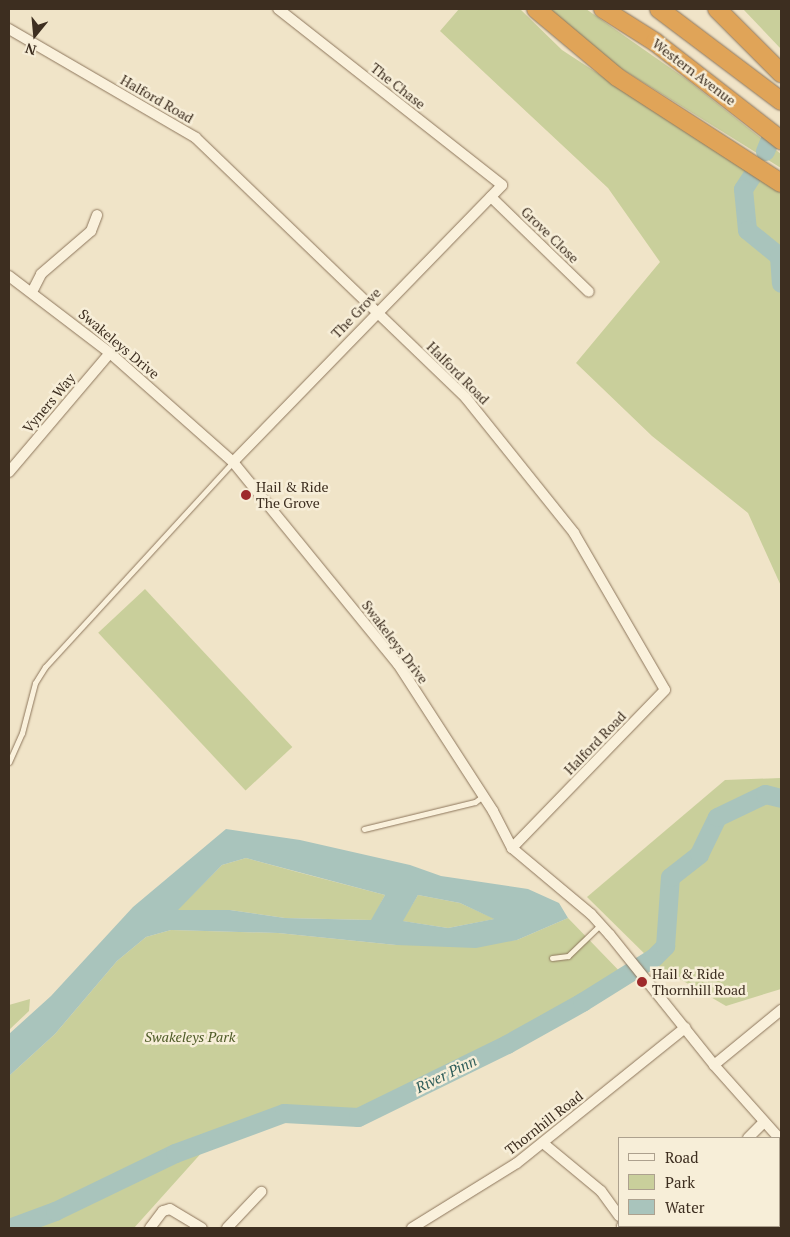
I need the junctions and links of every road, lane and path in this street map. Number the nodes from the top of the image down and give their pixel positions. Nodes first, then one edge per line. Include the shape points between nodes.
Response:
1 (278, 9) edge
2 (536, 9) edge
3 (603, 9) edge
4 (659, 9) edge
5 (717, 9) edge
6 (9, 29) edge
7 (781, 73) edge
8 (781, 101) edge
9 (781, 140) edge
10 (781, 183) edge
11 (502, 186) joint
12 (492, 197) junction
13 (97, 215) dead end
14 (9, 276) edge
15 (32, 292) junction
16 (589, 292) dead end
17 (376, 312) junction
18 (110, 353) junction
19 (233, 462) junction
20 (10, 472) edge
21 (9, 762) edge
22 (483, 796) junction
23 (364, 829) dead end
24 (512, 848) junction
25 (600, 924) junction
26 (552, 958) dead end
27 (781, 1010) edge
28 (685, 1028) junction
29 (714, 1065) junction
30 (763, 1123) junction
31 (749, 1137) edge
32 (778, 1137) edge
33 (544, 1143) junction
34 (261, 1192) dead end
35 (618, 1215) edge
36 (150, 1228) edge
37 (202, 1228) edge
38 (227, 1228) edge
39 (412, 1228) edge

1 - 11 street, The Chase
2 - 10 highway via 617,77
3 - 9 highway, Western Avenue via 655,42
4 - 8 highway
5 - 7 highway
6 - 17 street, Halford Road via 196,138
11 - 12 street, The Grove
12 - 16 street, Grove Close
12 - 17 street, The Grove
13 - 15 street via 91,231 41,274
14 - 15 street, Swakeleys Drive
15 - 18 street, Swakeleys Drive
17 - 19 street, The Grove
17 - 24 street, Halford Road via 466,398 574,533 665,690
18 - 19 street, Swakeleys Drive
18 - 20 street, Vyners Way
19 - 21 lane via 45,667 34,683 22,733
19 - 22 street, Swakeleys Drive via 398,664
22 - 23 lane via 475,802
22 - 24 street, Swakeleys Drive
24 - 25 street, Swakeleys Drive
25 - 26 lane via 568,956
25 - 28 street, Swakeleys Drive
27 - 29 street
28 - 29 street, Swakeleys Drive
28 - 33 street, Thornhill Road
29 - 30 street, Swakeleys Drive
30 - 31 street
30 - 32 street, Swakeleys Drive
33 - 35 street via 601,1191
33 - 39 street, Thornhill Road
34 - 38 street
36 - 37 street via 163,1211 170,1209

